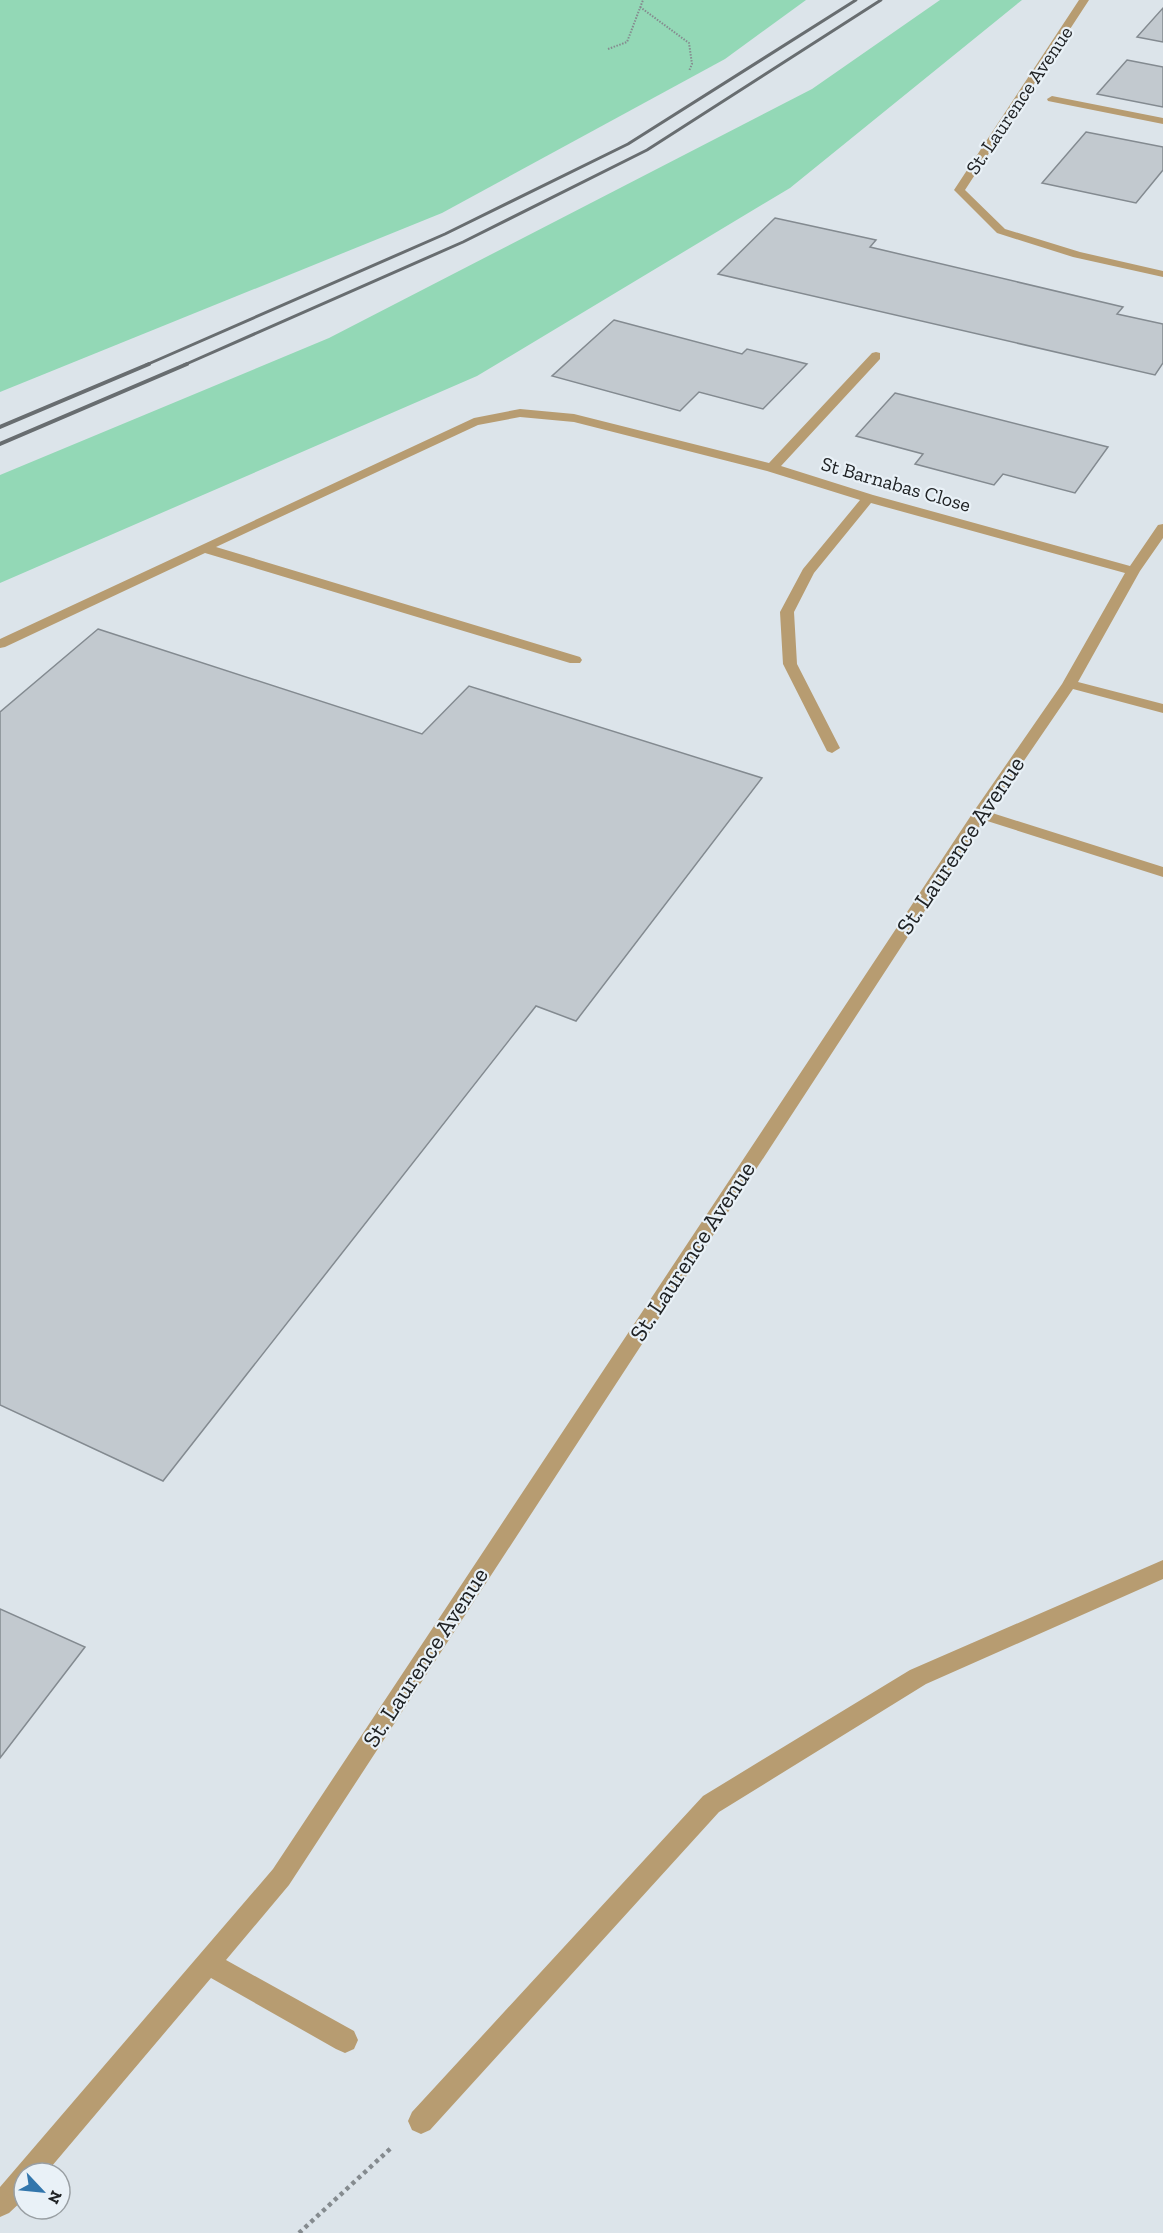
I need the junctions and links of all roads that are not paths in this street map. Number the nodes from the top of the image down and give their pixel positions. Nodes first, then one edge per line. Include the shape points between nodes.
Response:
1 (1084, 0) edge
2 (1052, 99) dead end
3 (1163, 122) edge
4 (1163, 274) edge
5 (876, 356) dead end
6 (772, 468) junction
7 (868, 498) junction
8 (1163, 528) edge
9 (204, 548) junction
10 (1133, 571) junction
11 (0, 644) edge
12 (575, 660) dead end
13 (1069, 684) junction
14 (1163, 709) edge
15 (832, 748) dead end
16 (980, 814) junction
17 (1163, 872) edge
18 (1163, 1569) edge
19 (207, 1963) junction
20 (345, 2040) dead end
21 (421, 2121) road end
22 (39, 2161) edge
23 (12, 2192) edge
24 (0, 2204) edge

1 - 4 street, St. Laurence Avenue via 959,190 1001,231 1077,255
2 - 3 street
5 - 6 street
6 - 7 street, St Barnabas Close
6 - 9 street, St Barnabas Close via 574,418 520,413 474,422
7 - 10 street, St Barnabas Close
7 - 15 street via 808,572 787,612 790,664
8 - 10 street, St. Laurence Avenue
9 - 11 street, St Barnabas Close
9 - 12 street
10 - 13 street, St. Laurence Avenue
13 - 14 street
13 - 16 street, St. Laurence Avenue
16 - 17 street
16 - 19 street, St. Laurence Avenue via 280,1877
18 - 21 street via 918,1677 711,1804
19 - 20 street
19 - 22 street, St. Laurence Avenue
23 - 24 street

